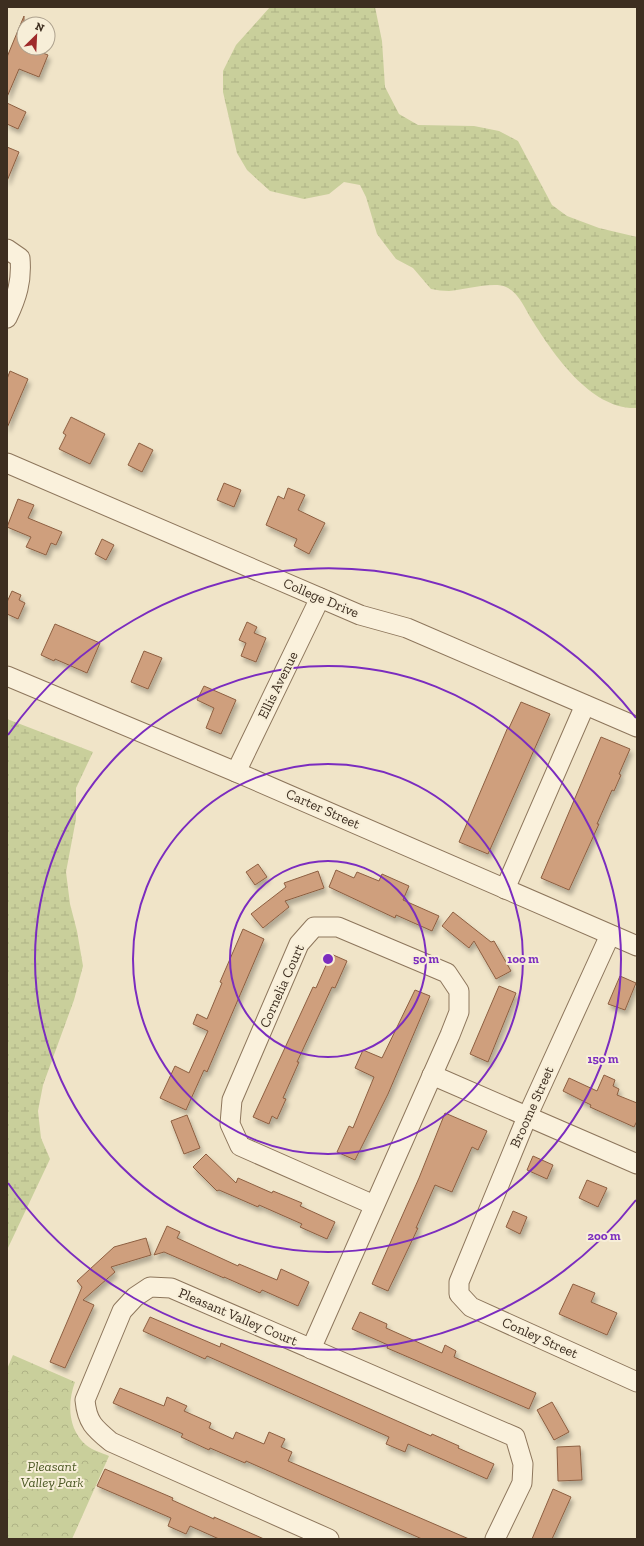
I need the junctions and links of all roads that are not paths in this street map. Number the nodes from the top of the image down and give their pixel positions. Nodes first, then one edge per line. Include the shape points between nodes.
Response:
1 (7, 249) edge
2 (7, 318) edge
3 (7, 463) edge
4 (320, 598) junction
5 (7, 676) edge
6 (585, 705) junction
7 (637, 727) edge
8 (236, 772) junction
9 (505, 889) junction
10 (610, 935) junction
11 (637, 946) edge
12 (432, 1075) junction
13 (527, 1117) junction
14 (637, 1164) edge
15 (374, 1205) junction
16 (459, 1282) joint
17 (311, 1349) junction
18 (637, 1382) edge
19 (329, 1539) edge
20 (495, 1539) edge

1 - 2 street via 20,258 21,275 17,296
3 - 4 street, College Drive
4 - 6 street, College Drive via 360,615 407,628
4 - 8 street, Ellis Avenue
5 - 8 street, Carter Street
6 - 7 street, College Drive
6 - 9 street
8 - 9 street, Carter Street
9 - 10 street, Carter Street
10 - 11 street, Carter Street
10 - 13 street, Broome Street
12 - 13 street
12 - 15 street, Cornelia Court
12 - 15 street, Cornelia Court via 458,1012 459,991 447,973 338,927 314,927 299,944 232,1100 230,1124 240,1146
13 - 14 street
13 - 16 street, Broome Street
15 - 17 street, Cornelia Court
16 - 18 street, Conley Street via 459,1294 471,1307
17 - 19 street, Pleasant Valley Court via 171,1288 150,1287 135,1297 122,1311 86,1400 87,1415 98,1431 111,1442
17 - 20 street, Pleasant Valley Court via 515,1437 523,1464 522,1483

